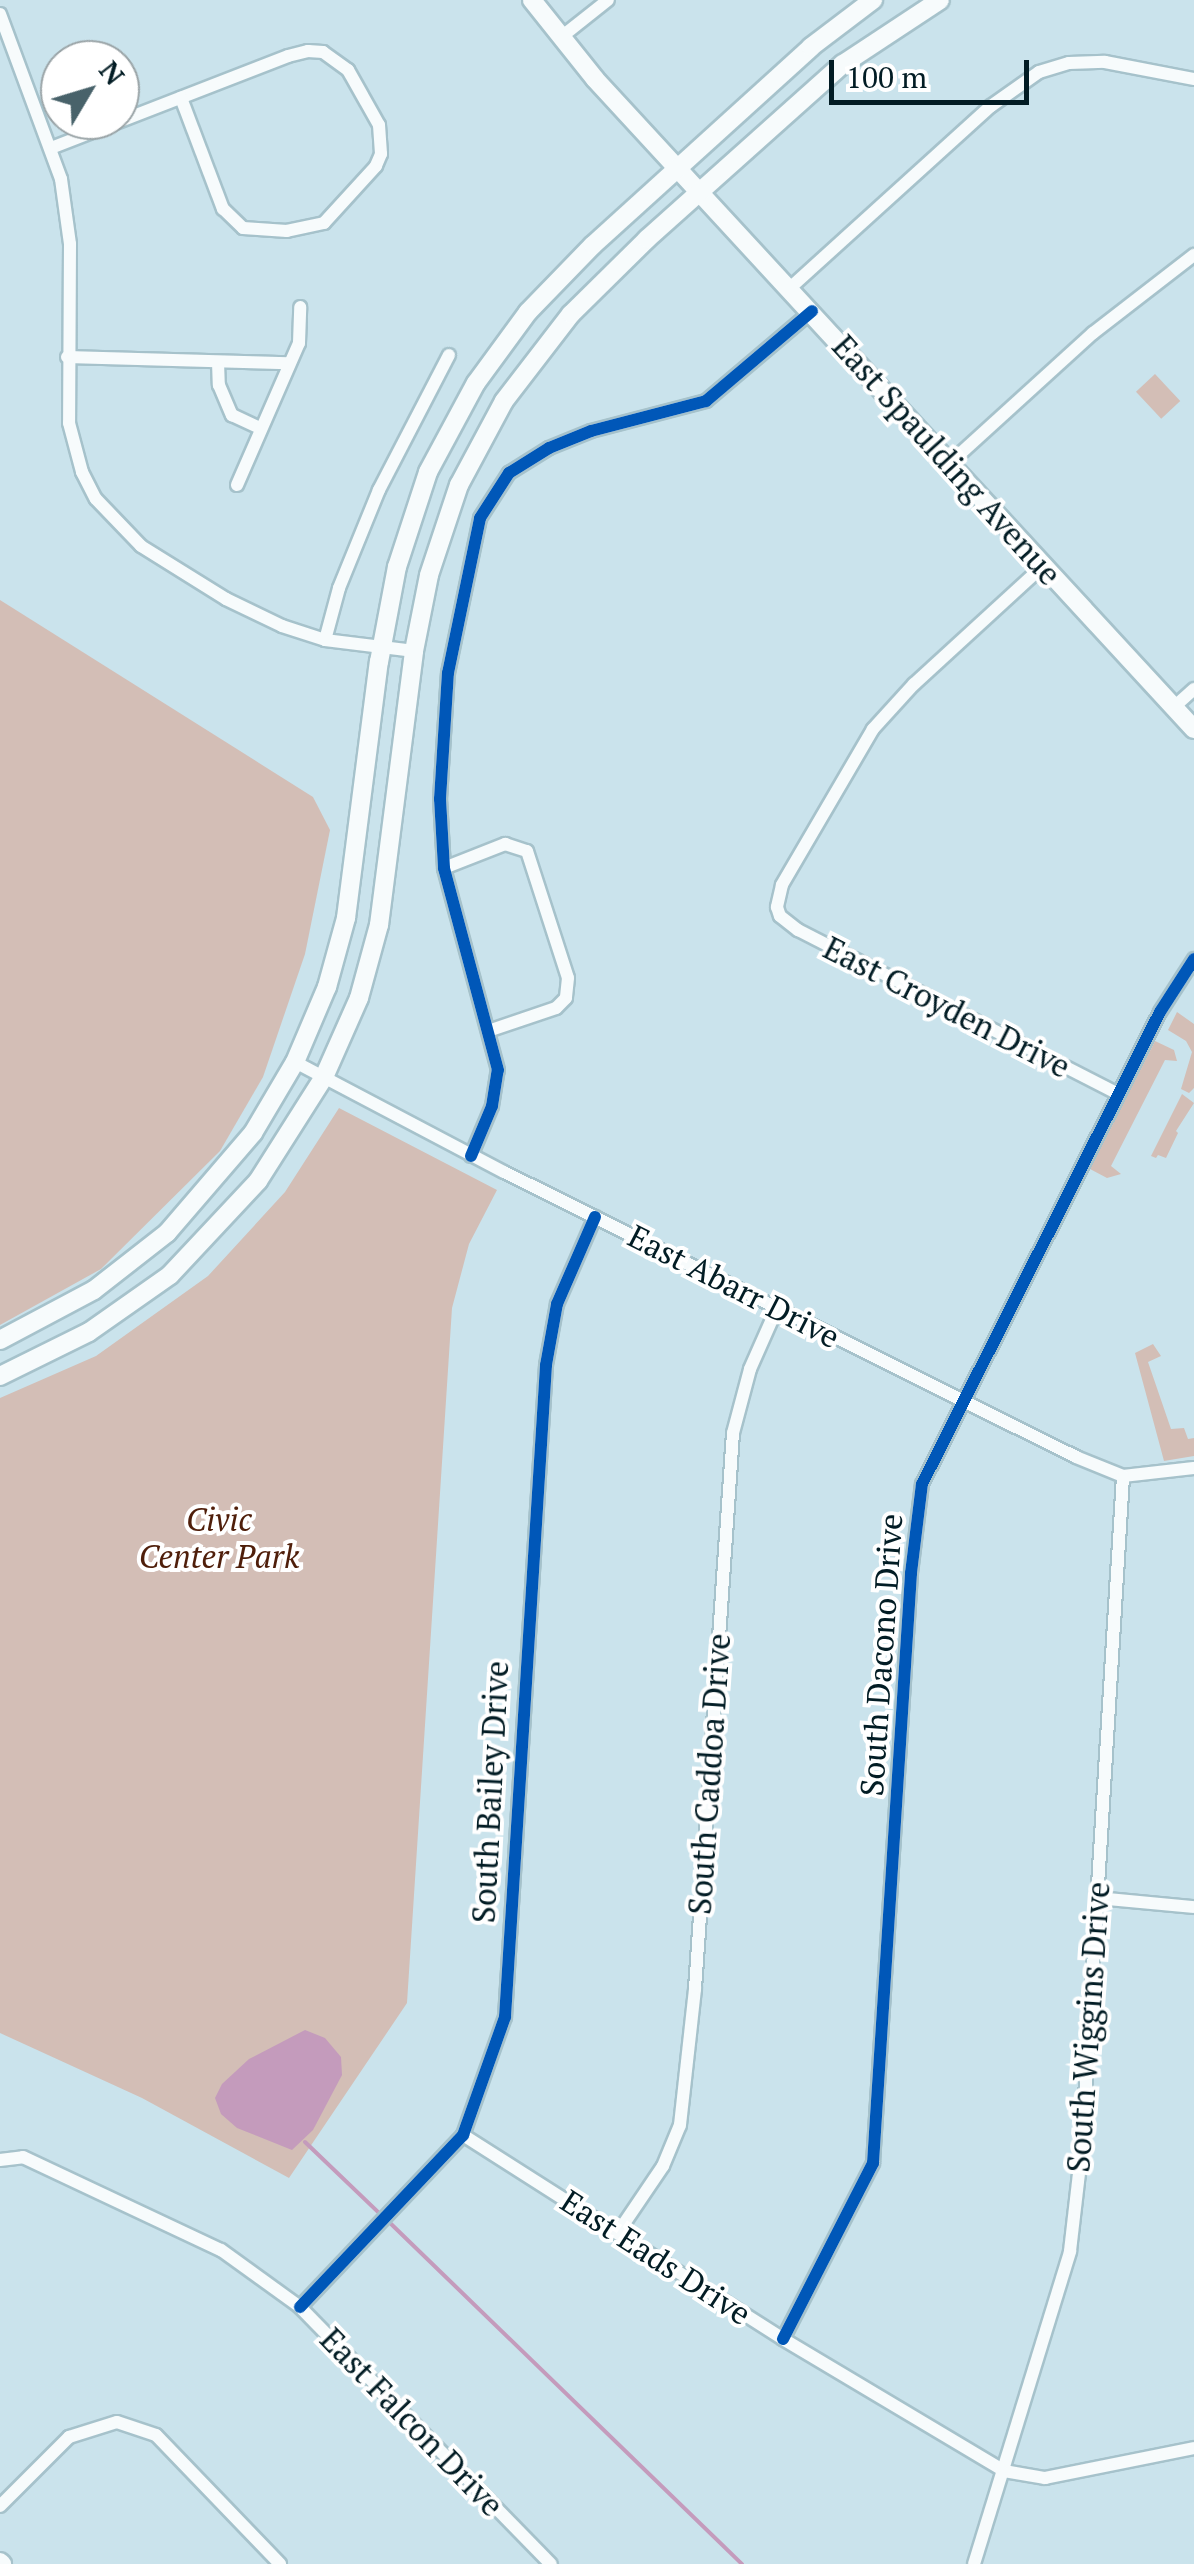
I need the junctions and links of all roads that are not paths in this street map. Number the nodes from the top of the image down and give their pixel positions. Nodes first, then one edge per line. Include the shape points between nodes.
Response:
1 (532, 0) edge
2 (608, 0) edge
3 (873, 0) edge
4 (940, 0) edge
5 (0, 14) edge
6 (560, 38) junction
7 (1194, 80) edge
8 (181, 98) junction
9 (51, 148) junction
10 (678, 168) junction
11 (700, 192) junction
12 (1194, 255) edge
13 (790, 288) junction
14 (300, 307) dead end
15 (812, 311) junction
16 (448, 355) dead end
17 (67, 357) junction
18 (218, 362) junction
19 (288, 363) junction
20 (260, 428) junction
21 (950, 464) junction
22 (237, 485) dead end
23 (1043, 566) junction
24 (324, 640) junction
25 (381, 647) junction
26 (414, 651) junction
27 (1194, 688) edge
28 (1174, 707) junction
29 (1194, 729) edge
30 (444, 868) junction
31 (1194, 960) edge
32 (491, 1030) junction
33 (295, 1062) junction
34 (324, 1078) junction
35 (1118, 1094) junction
36 (471, 1156) junction
37 (595, 1217) junction
38 (777, 1308) junction
39 (0, 1340) edge
40 (0, 1376) edge
41 (964, 1400) junction
42 (1194, 1468) edge
43 (1123, 1476) junction
44 (1098, 1898) junction
45 (1194, 1906) edge
46 (463, 2134) junction
47 (0, 2160) edge
48 (619, 2231) junction
49 (300, 2308) junction
50 (783, 2339) junction
51 (1194, 2448) edge
52 (1004, 2471) junction
53 (0, 2506) edge
54 (280, 2564) edge
55 (551, 2564) edge
56 (974, 2564) edge

1 - 6 main road, East Spaulding Avenue
2 - 6 street
3 - 10 main road
4 - 11 main road via 843,64
5 - 9 street
6 - 10 main road, East Spaulding Avenue
7 - 13 street via 1083,61 1028,78
8 - 8 street via 288,56 308,51 335,58 373,111 382,140 376,166 324,223 277,231 243,228 223,209
8 - 9 street
9 - 17 street via 70,244
10 - 11 main road, East Spaulding Avenue
10 - 25 main road via 546,291 476,383 416,503
11 - 13 main road, East Spaulding Avenue
11 - 26 main road via 571,314 504,401 452,501
12 - 21 street via 1104,323
13 - 15 main road, East Spaulding Avenue
14 - 19 street via 298,344
15 - 21 main road, East Spaulding Avenue
15 - 30 street via 706,401 590,431 509,473 480,518 448,673 440,799
16 - 24 street via 380,490
17 - 18 street
17 - 24 street via 73,448 96,499 116,524 226,599
18 - 19 street
18 - 20 street via 232,416
19 - 20 street
20 - 22 street
21 - 23 main road, East Spaulding Avenue
23 - 28 main road, East Spaulding Avenue
23 - 35 street, East Croyden Drive via 873,729 782,885 780,916
24 - 25 street
25 - 26 street
25 - 33 main road via 346,918 328,987
26 - 34 main road via 379,924 359,998
27 - 28 street
28 - 29 main road, East Spaulding Avenue
30 - 32 street
30 - 32 street via 496,846 520,846 536,867 558,942 566,998 549,1012
31 - 35 street, South Dacono Drive
32 - 36 street via 496,1092
33 - 34 street, East Abarr Drive
33 - 39 main road via 246,1142 167,1232 94,1290
34 - 36 street, East Abarr Drive
34 - 40 main road via 258,1181 170,1274 89,1332
35 - 41 street, South Dacono Drive
36 - 37 street, East Abarr Drive
37 - 38 street, East Abarr Drive
37 - 46 street, South Bailey Drive via 550,1332 505,2018
38 - 41 street, East Abarr Drive
38 - 48 street, South Caddoa Drive via 750,1369 733,1433 680,2125 663,2166
41 - 43 street, East Abarr Drive
41 - 50 street, South Dacono Drive via 922,1484 911,1573 873,2162
42 - 43 street
43 - 44 street, South Wiggins Drive
44 - 45 street
44 - 52 street, South Wiggins Drive via 1070,2251
46 - 48 street, East Eads Drive
46 - 49 street, South Bailey Drive
47 - 49 street, East Falcon Drive via 23,2158 221,2250
48 - 50 street, East Eads Drive
49 - 55 street, East Falcon Drive
50 - 52 street, East Eads Drive
51 - 52 street via 1045,2478
52 - 56 street, South Wiggins Drive
53 - 54 street via 69,2438 116,2422 156,2435

